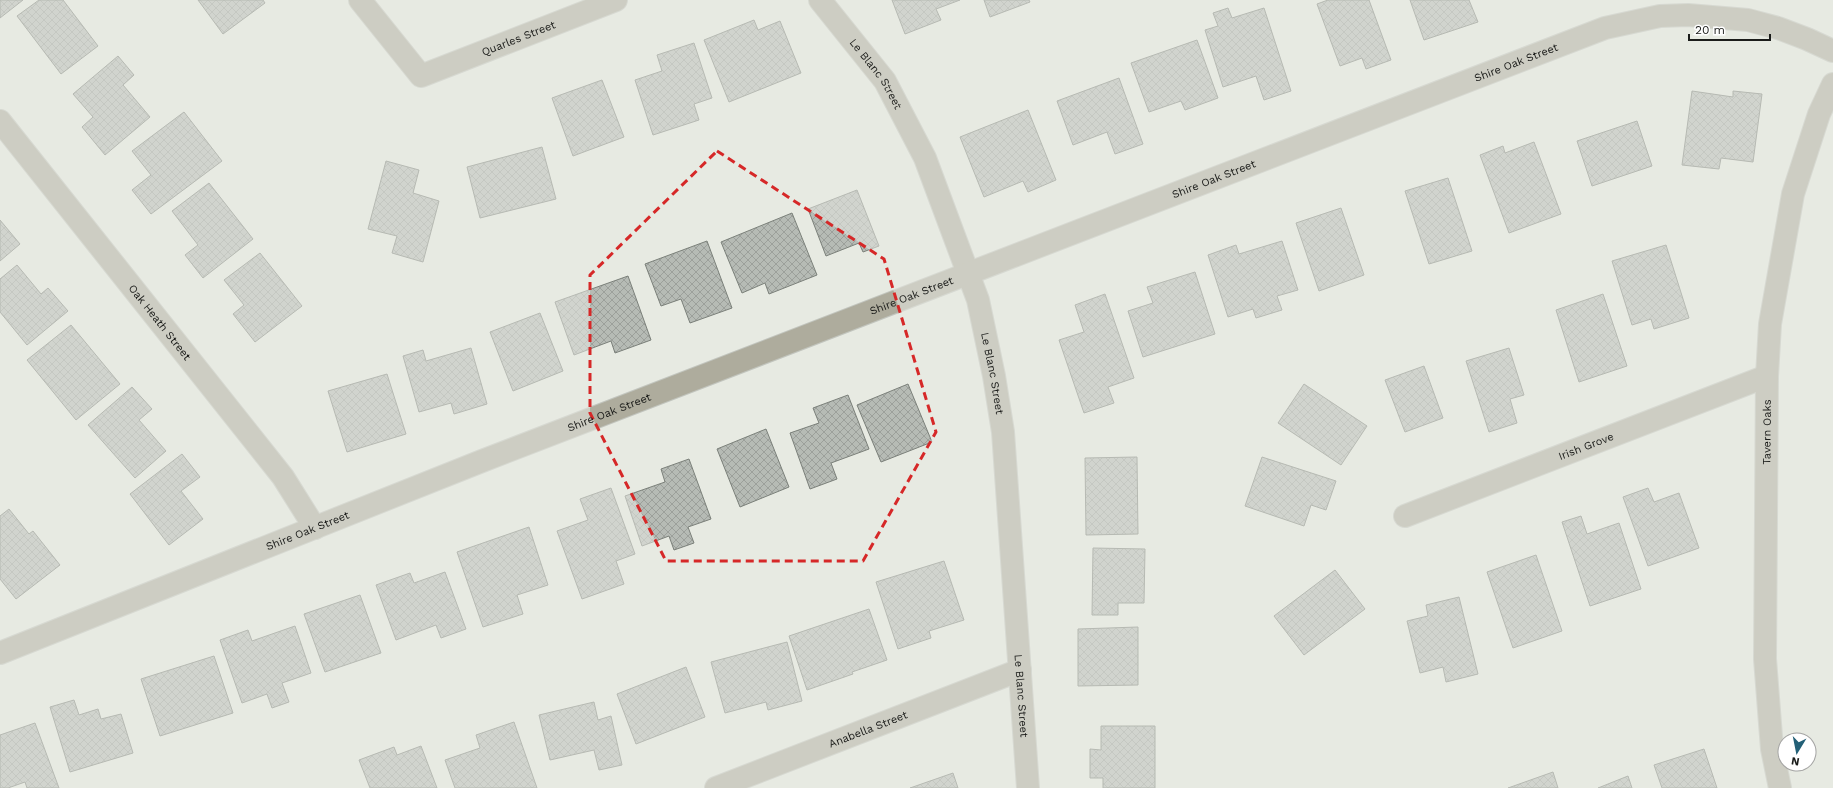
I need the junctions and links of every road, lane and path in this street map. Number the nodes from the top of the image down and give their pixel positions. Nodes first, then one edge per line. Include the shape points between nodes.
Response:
1 (360, 0) edge
2 (616, 0) edge
3 (820, 0) edge
4 (1833, 51) edge
5 (1833, 84) edge
6 (0, 121) edge
7 (968, 273) junction
8 (1767, 376) junction
9 (1405, 516) dead end
10 (315, 528) junction
11 (0, 653) edge
12 (1020, 670) junction
13 (716, 788) edge
14 (1028, 788) edge
15 (1780, 788) edge

1 - 2 street, Quarles Street via 421,76
3 - 7 street, Le Blanc Street via 885,81 925,158
4 - 7 street, Shire Oak Street via 1807,39 1748,20 1688,15 1632,21 1598,31
5 - 8 street, Tavern Oaks via 1819,114 1793,194 1770,324
6 - 10 street, Oak Heath Street via 283,477
7 - 10 street, Shire Oak Street
7 - 12 street, Le Blanc Street via 978,300 1003,432
8 - 9 street, Irish Grove
8 - 15 street, Tavern Oaks via 1765,659 1772,749
10 - 11 street, Shire Oak Street
12 - 13 street, Anabella Street
12 - 14 street, Le Blanc Street

